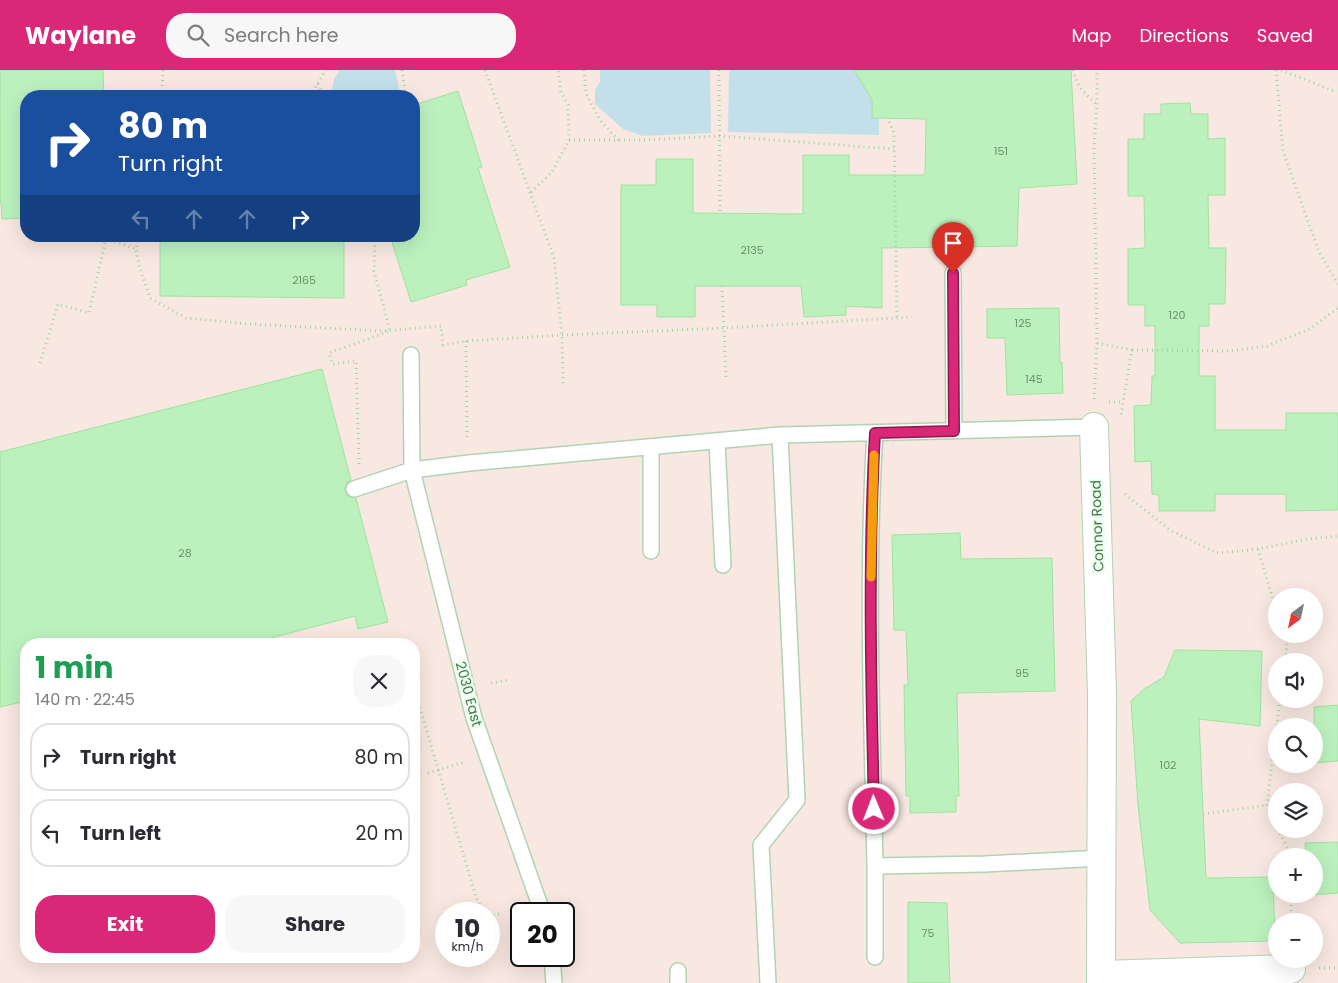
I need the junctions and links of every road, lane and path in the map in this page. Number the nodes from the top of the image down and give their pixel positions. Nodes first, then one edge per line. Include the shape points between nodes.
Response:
1 (163, 70) edge
2 (326, 70) edge
3 (402, 70) edge
4 (485, 70) edge
5 (558, 70) edge
6 (584, 70) edge
7 (719, 70) edge
8 (1073, 70) edge
9 (1097, 70) edge
10 (1276, 70) edge
11 (1281, 70) edge
12 (318, 84) junction
13 (162, 90) edge
14 (314, 90) edge
15 (320, 90) edge
16 (405, 90) edge
17 (1336, 92) dead end
18 (1097, 104) junction
19 (889, 122) dead end
20 (719, 136) junction
21 (569, 140) junction
22 (619, 140) junction
23 (894, 148) junction
24 (531, 192) junction
25 (720, 213) dead end
26 (105, 242) edge
27 (117, 242) edge
28 (137, 242) edge
29 (375, 242) edge
30 (136, 249) junction
31 (953, 273) dead end
32 (1338, 284) edge
33 (722, 286) dead end
34 (1338, 308) edge
35 (897, 317) junction
36 (912, 317) dead end
37 (724, 328) junction
38 (390, 331) junction
39 (562, 335) junction
40 (466, 341) junction
41 (1097, 343) junction
42 (1132, 350) junction
43 (411, 355) dead end
44 (40, 363) dead end
45 (726, 377) dead end
46 (563, 384) dead end
47 (1120, 419) dead end
48 (1094, 427) junction
49 (954, 431) junction
50 (875, 433) junction
51 (780, 435) junction
52 (468, 441) dead end
53 (717, 441) junction
54 (651, 447) junction
55 (412, 470) junction
56 (360, 471) dead end
57 (354, 489) dead end
58 (1124, 493) dead end
59 (1338, 536) edge
60 (1258, 549) junction
61 (652, 551) dead end
62 (723, 565) dead end
63 (1270, 588) edge
64 (508, 680) dead end
65 (490, 683) dead end
66 (420, 708) edge
67 (460, 763) dead end
68 (439, 770) junction
69 (428, 773) dead end
70 (1271, 773) edge
71 (1267, 805) joint
72 (1203, 814) dead end
73 (1102, 858) junction
74 (875, 866) junction
75 (479, 902) edge
76 (539, 902) edge
77 (503, 913) dead end
78 (500, 914) edge
79 (875, 956) dead end
80 (553, 967) edge
81 (1291, 969) dead end
82 (1102, 979) edge
83 (554, 983) edge
84 (768, 983) edge

1 - 13 path
2 - 12 path
3 - 16 path
4 - 24 path
5 - 21 path via 561,92 568,105
6 - 22 path via 586,94 600,120
7 - 20 path
8 - 18 path via 1075,80
9 - 18 path
10 - 32 path via 1284,152 1319,252
11 - 17 path
12 - 14 path
12 - 15 path
18 - 41 path via 1094,147
19 - 23 path via 894,132
20 - 22 path
20 - 23 path
20 - 25 path
21 - 22 path
21 - 24 path via 552,172
23 - 35 path
24 - 39 path via 554,258
26 - 44 path via 89,313 58,304
27 - 30 path
28 - 30 path
29 - 38 path via 374,270
30 - 38 path via 150,298 186,318
31 - 49 lane
33 - 37 path
34 - 42 path via 1310,328 1267,346 1230,351
35 - 36 path
35 - 37 path
37 - 39 path
37 - 45 path
38 - 40 path via 441,326 443,345
38 - 56 path via 329,353 332,364 356,361
39 - 40 path
39 - 46 path
40 - 52 path
41 - 42 path
41 - 48 path
42 - 47 path
43 - 55 lane, 2030 East
48 - 49 lane
48 - 73 street, Connor Road via 1102,694
49 - 50 lane
50 - 51 lane
50 - 74 lane via 870,618
51 - 53 lane
51 - 84 lane via 796,800 761,845
53 - 54 lane
53 - 62 lane
54 - 55 lane
54 - 61 lane
55 - 57 lane
55 - 76 lane, 2030 East via 474,718
58 - 60 path via 1170,530 1217,553
59 - 60 path
60 - 63 path
64 - 65 path
66 - 68 path
67 - 68 path
68 - 69 path
68 - 75 path
70 - 71 path
71 - 72 path
73 - 74 lane
73 - 82 street, Connor Road
74 - 79 lane
77 - 78 path
80 - 83 lane
81 - 82 street

